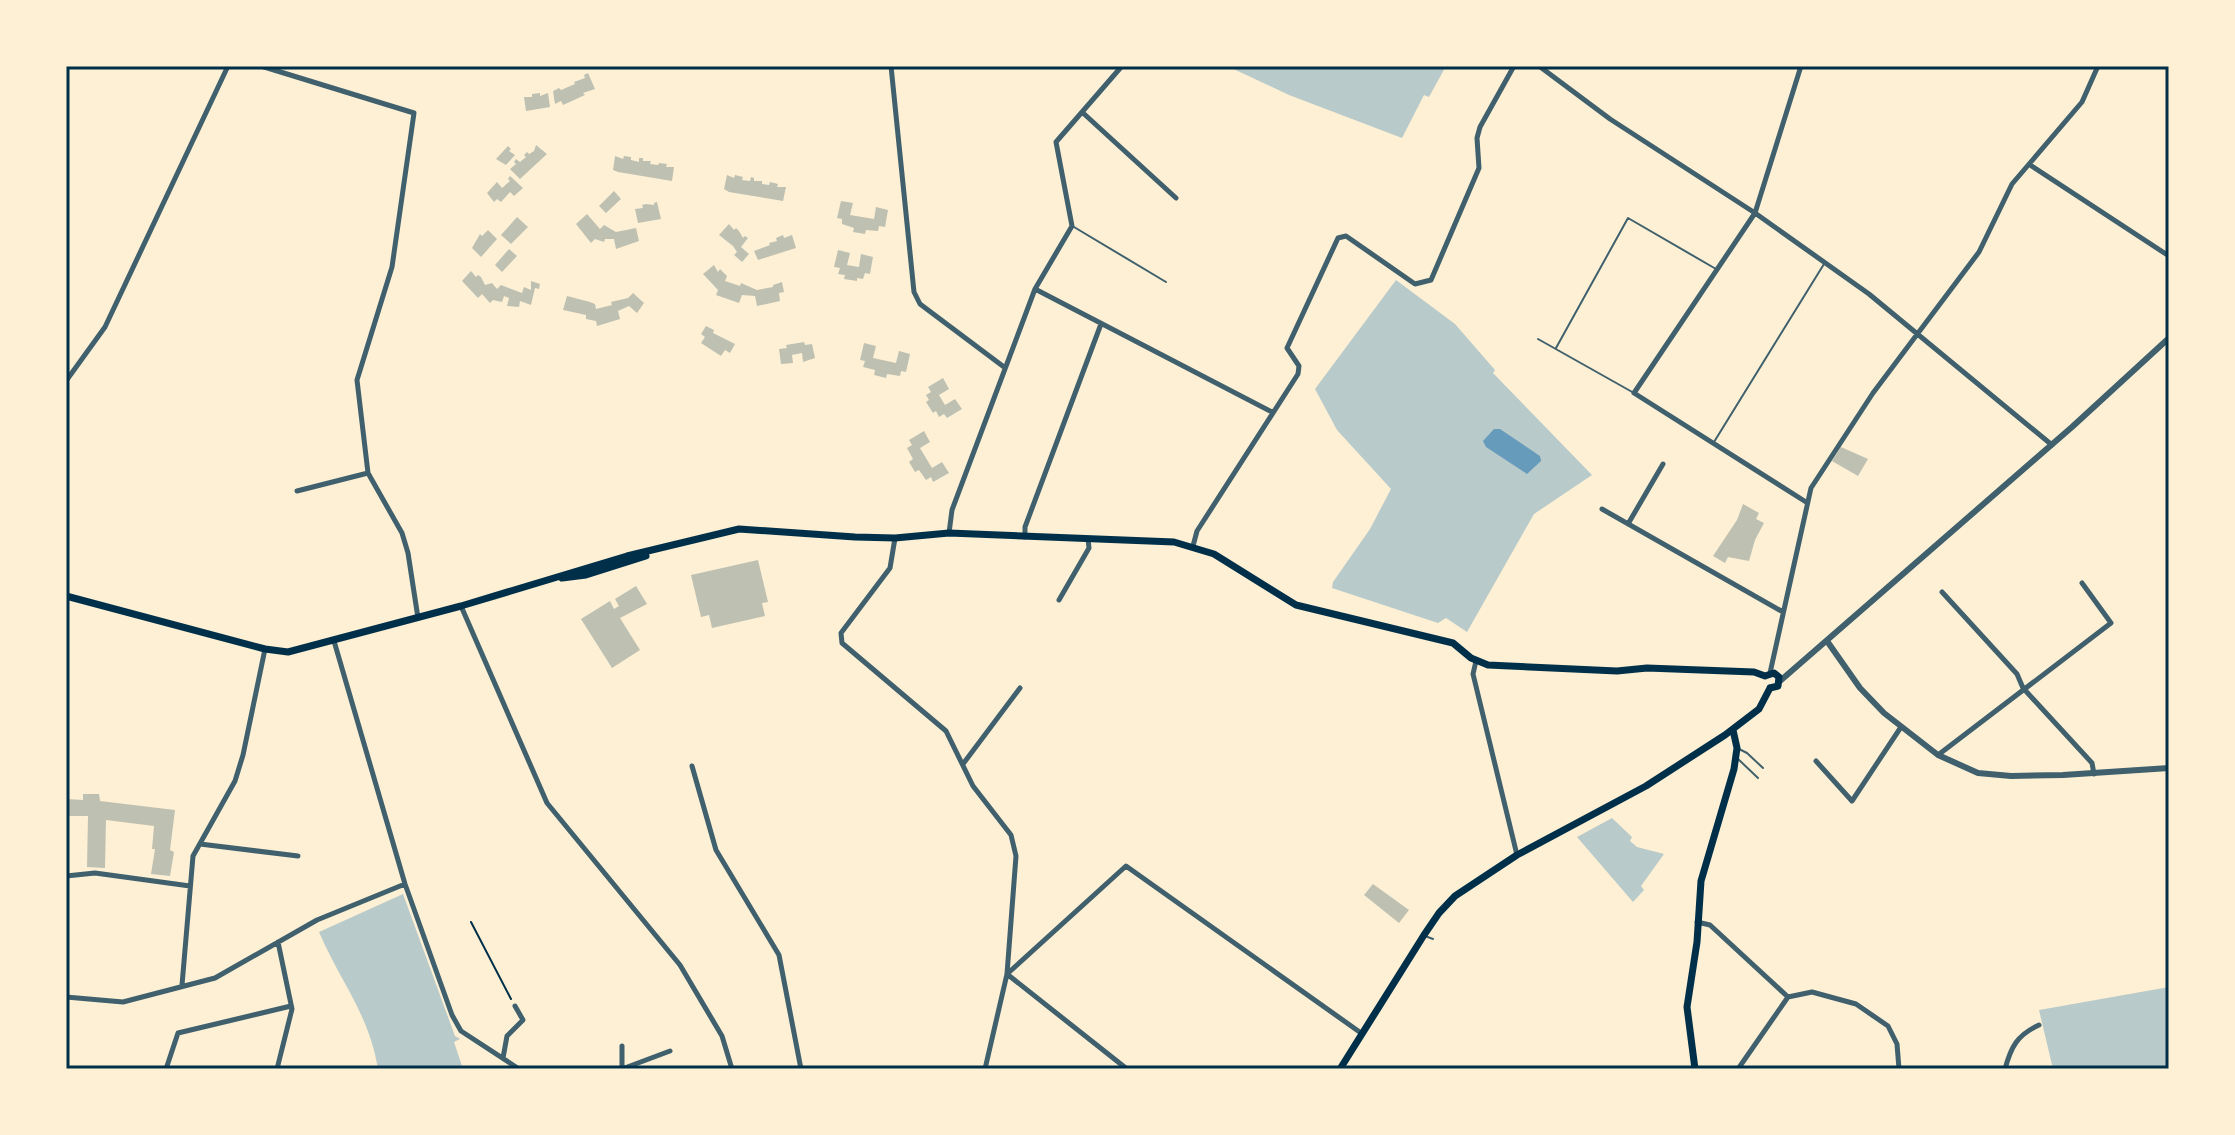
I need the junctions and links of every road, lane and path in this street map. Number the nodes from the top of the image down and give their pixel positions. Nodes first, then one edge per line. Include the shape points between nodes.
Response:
1 (228, 66) edge
2 (261, 66) edge
3 (891, 66) edge
4 (1122, 66) edge
5 (1514, 66) edge
6 (1539, 66) edge
7 (1801, 66) edge
8 (2098, 66) edge
9 (1082, 112) junction
10 (2030, 165) junction
11 (1176, 198) dead end
12 (1755, 213) junction
13 (1072, 226) junction
14 (2169, 256) edge
15 (1824, 263) junction
16 (1717, 269) junction
17 (1166, 282) dead end
18 (1035, 289) junction
19 (1101, 324) junction
20 (1917, 335) junction
21 (2169, 338) edge
22 (1538, 339) dead end
23 (1556, 348) junction
24 (1004, 367) junction
25 (66, 381) edge
26 (1634, 393) junction
27 (1273, 412) junction
28 (1713, 443) junction
29 (2052, 445) junction
30 (1663, 464) dead end
31 (368, 473) junction
32 (297, 491) dead end
33 (1806, 502) junction
34 (1602, 509) dead end
35 (1628, 524) junction
36 (949, 533) junction
37 (1025, 537) junction
38 (895, 538) junction
39 (1088, 539) junction
40 (1193, 546) junction
41 (2082, 583) dead end
42 (1942, 592) dead end
43 (66, 596) edge
44 (1059, 600) dead end
45 (461, 606) junction
46 (1783, 612) junction
47 (418, 618) junction
48 (334, 641) junction
49 (1827, 641) junction
50 (265, 649) junction
51 (1476, 661) junction
52 (1768, 674) junction
53 (1780, 681) junction
54 (1020, 688) dead end
55 (1770, 688) junction
56 (2023, 688) junction
57 (1901, 727) junction
58 (1733, 730) junction
59 (1736, 753) junction
60 (1938, 755) junction
61 (1816, 761) dead end
62 (963, 764) junction
63 (692, 766) dead end
64 (1763, 768) dead end
65 (2169, 768) edge
66 (2094, 774) junction
67 (1758, 778) dead end
68 (200, 844) junction
69 (1517, 855) junction
70 (298, 856) dead end
71 (66, 876) edge
72 (405, 884) junction
73 (190, 886) junction
74 (471, 922) dead end
75 (1696, 922) junction
76 (1424, 935) junction
77 (1433, 939) dead end
78 (278, 942) junction
79 (1007, 974) junction
80 (182, 985) junction
81 (66, 997) edge
82 (1788, 997) junction
83 (291, 1006) junction
84 (515, 1006) joint
85 (2039, 1025) dead end
86 (1361, 1033) junction
87 (622, 1046) dead end
88 (670, 1051) dead end
89 (503, 1058) junction
90 (166, 1069) edge
91 (277, 1069) edge
92 (519, 1069) edge
93 (622, 1069) edge
94 (732, 1069) edge
95 (801, 1069) edge
96 (985, 1069) edge
97 (1127, 1069) edge
98 (1340, 1069) edge
99 (1695, 1069) edge
100 (1738, 1069) edge
101 (1899, 1069) edge
102 (2005, 1069) edge

1 - 25 street via 105,327
2 - 31 street via 414,113 392,267 357,380
3 - 24 street via 914,292 920,304
4 - 9 street
5 - 27 street via 1480,127 1479,168 1431,280 1415,284 1346,236 1338,238 1287,348 1299,366 1298,374
6 - 12 street
7 - 12 street
8 - 10 street via 2082,102
9 - 11 street
9 - 13 street via 1056,142
10 - 14 street
10 - 20 street via 2012,184 1979,252
12 - 15 street
12 - 16 street
13 - 17 lane
13 - 18 street
15 - 20 street
15 - 28 lane
16 - 23 lane via 1628,218
16 - 26 street
18 - 19 street
18 - 24 street
19 - 27 street
19 - 37 street
20 - 29 street
20 - 33 street via 1873,393
21 - 29 street
22 - 23 lane
23 - 26 lane
24 - 36 street via 952,510
26 - 28 street
27 - 40 street via 1197,531
28 - 33 street
29 - 49 street
30 - 35 street
31 - 32 street
31 - 47 street via 402,533
33 - 46 street
34 - 35 street
35 - 46 street
36 - 37 main road
36 - 38 main road
37 - 39 main road
38 - 45 main road via 739,529
38 - 62 street via 890,568 846,625 842,643 946,731
39 - 40 main road
39 - 44 street via 1089,548
40 - 51 main road via 1296,605 1453,643
41 - 56 street via 2111,623
42 - 56 street via 2017,674
43 - 50 main road
45 - 47 main road
45 - 94 street via 547,803 680,965 722,1036
46 - 52 street
47 - 48 main road
48 - 50 main road via 288,652
48 - 72 street
49 - 53 street
49 - 57 street via 1860,688
50 - 68 street via 235,781
51 - 52 main road
51 - 69 street via 1473,674
52 - 53 main road via 1777,674
52 - 55 main road via 1765,684
53 - 55 main road
54 - 62 street
55 - 58 main road via 1759,709
56 - 60 street
56 - 66 street via 2092,763
57 - 60 street
57 - 61 street via 1852,801
58 - 59 main road
58 - 69 main road via 1646,786
59 - 64 lane via 1747,753
59 - 67 lane
59 - 75 main road via 1701,881
60 - 66 street via 1991,775
62 - 79 street via 973,786 1011,835 1016,856
63 - 95 street via 716,850 779,955
65 - 66 street
68 - 70 street
68 - 73 street via 193,856
69 - 76 main road via 1455,896
71 - 73 street via 95,873
72 - 78 street
72 - 89 street via 461,1031
73 - 80 street
74 - 84 path
75 - 82 street via 1710,925
75 - 99 main road via 1687,1007
76 - 77 lane
76 - 86 main road
78 - 80 street via 215,978
78 - 83 street
79 - 86 street via 1126,866
79 - 96 street
79 - 97 street
80 - 81 street via 123,1002
82 - 100 street
82 - 101 street via 1812,992 1856,1004 1888,1026 1897,1044
83 - 90 street via 178,1033
83 - 91 street
84 - 89 street via 523,1020 507,1036
85 - 102 street via 2019,1037
86 - 98 main road
87 - 93 street
88 - 93 street
89 - 92 street

